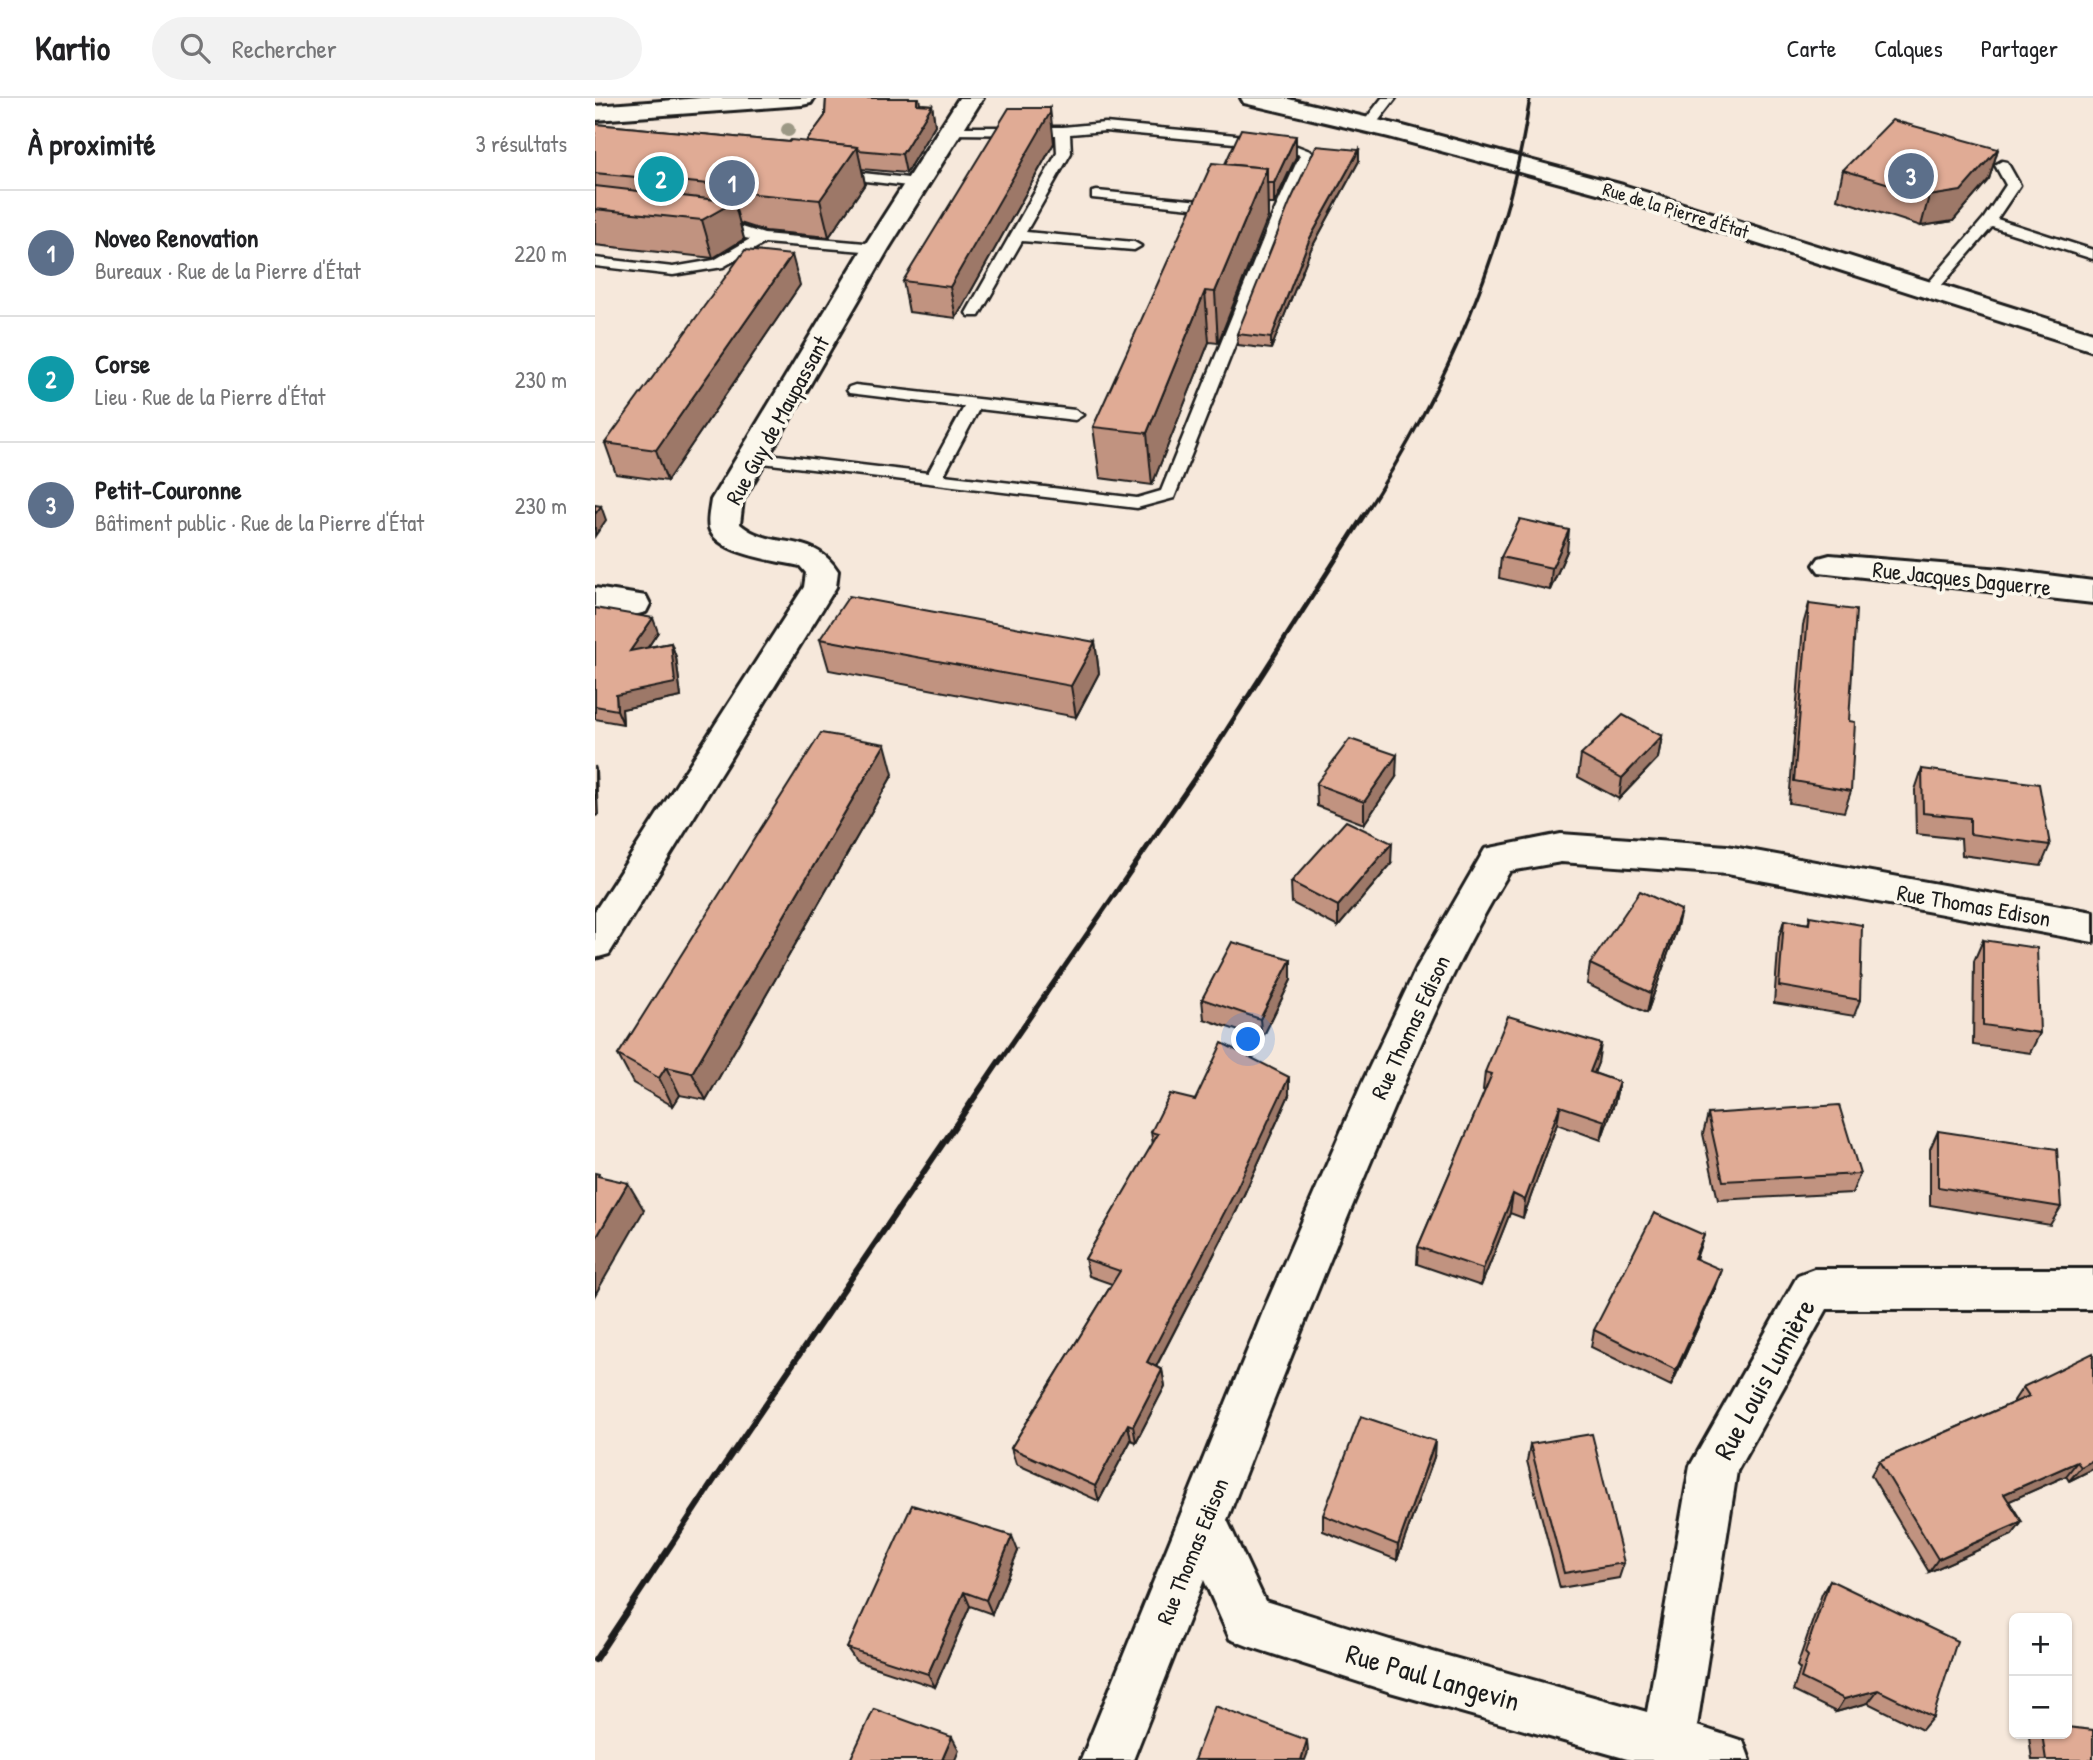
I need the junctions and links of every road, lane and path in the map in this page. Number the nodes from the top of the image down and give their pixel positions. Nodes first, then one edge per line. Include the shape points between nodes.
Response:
1 (802, 98) edge
2 (971, 98) edge
3 (1253, 98) edge
4 (1389, 98) edge
5 (595, 113) edge
6 (1369, 125) junction
7 (951, 130) junction
8 (1063, 131) junction
9 (2002, 165) dead end
10 (823, 173) edge
11 (917, 183) junction
12 (1097, 195) dead end
13 (1242, 209) edge
14 (1989, 221) junction
15 (700, 226) edge
16 (1017, 236) junction
17 (762, 238) junction
18 (1134, 246) dead end
19 (876, 248) junction
20 (2093, 256) edge
21 (595, 262) edge
22 (1930, 290) junction
23 (974, 313) dead end
24 (2093, 342) edge
25 (855, 390) dead end
26 (974, 404) junction
27 (1075, 415) dead end
28 (752, 457) junction
29 (934, 478) junction
30 (1830, 565) dead end
31 (2093, 592) edge
32 (595, 599) edge
33 (634, 604) dead end
34 (2093, 927) edge
35 (595, 943) edge
36 (2093, 1289) edge
37 (1203, 1523) junction
38 (1668, 1745) junction
39 (1107, 1760) edge
40 (1724, 1760) edge

1 - 5 street
2 - 7 street, Rue Guy de Maupassant
3 - 6 street, Rue de la Pierre d'État
4 - 6 lane
6 - 22 street, Rue de la Pierre d'État via 1614,190
7 - 8 lane
7 - 11 street, Rue Guy de Maupassant
8 - 16 lane via 1064,153
8 - 29 lane via 1105,127 1279,143 1308,153 1274,212 1168,494 1137,503
9 - 14 lane via 2013,185
10 - 11 lane
11 - 19 street, Rue Guy de Maupassant
12 - 13 lane
14 - 20 lane
14 - 22 lane
15 - 17 lane via 740,230
16 - 18 lane
16 - 23 lane
17 - 19 lane
17 - 21 lane via 718,264 673,271
19 - 28 street, Rue Guy de Maupassant
22 - 24 street, Rue de la Pierre d'État
25 - 26 lane
26 - 27 lane
26 - 29 lane
28 - 29 lane
28 - 35 street, Rue Guy de Maupassant via 727,500 724,527 741,542 811,558 822,571 820,587
30 - 31 street, Rue Jacques Daguerre
32 - 33 street
34 - 37 street, Rue Thomas Edison via 1727,860 1561,848 1498,859 1470,901 1391,1065 1302,1270
36 - 38 street, Rue Louis Lumière via 1814,1289 1714,1466
37 - 38 street, Rue Paul Langevin via 1248,1621
37 - 39 street, Rue Thomas Edison
38 - 40 street, Rue Paul Langevin

